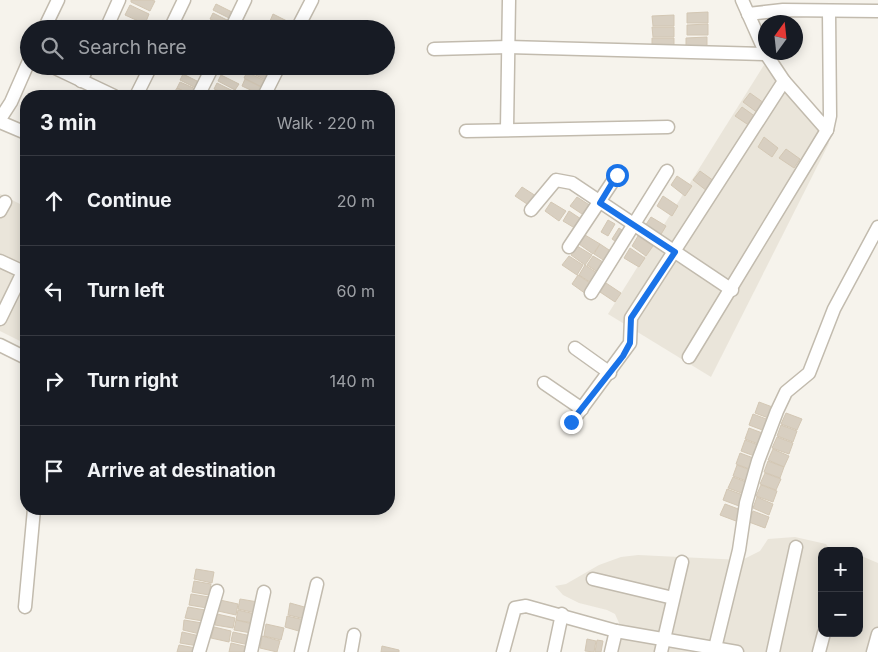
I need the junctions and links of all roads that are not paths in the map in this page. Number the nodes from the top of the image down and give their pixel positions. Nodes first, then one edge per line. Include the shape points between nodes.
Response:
1 (58, 0) edge
2 (119, 0) edge
3 (184, 0) edge
4 (245, 0) edge
5 (312, 0) edge
6 (509, 0) edge
7 (742, 0) edge
8 (878, 10) edge
9 (829, 12) junction
10 (748, 14) junction
11 (48, 20) edge
12 (110, 20) edge
13 (174, 20) edge
14 (235, 20) edge
15 (302, 20) edge
16 (758, 36) edge
17 (508, 47) junction
18 (434, 49) dead end
19 (758, 54) edge
20 (770, 60) edge
21 (23, 75) edge
22 (70, 75) edge
23 (84, 75) edge
24 (146, 75) edge
25 (208, 75) edge
26 (274, 75) edge
27 (82, 81) junction
28 (784, 81) junction
29 (101, 90) edge
30 (139, 90) edge
31 (201, 90) edge
32 (267, 90) edge
33 (0, 120) edge
34 (668, 127) dead end
35 (507, 129) junction
36 (20, 130) edge
37 (827, 130) junction
38 (466, 131) dead end
39 (667, 171) dead end
40 (617, 175) dead end
41 (600, 203) junction
42 (531, 210) dead end
43 (634, 225) junction
44 (878, 227) edge
45 (569, 247) dead end
46 (675, 252) junction
47 (0, 260) edge
48 (20, 268) edge
49 (20, 280) edge
50 (732, 290) junction
51 (591, 293) dead end
52 (0, 319) edge
53 (0, 345) edge
54 (575, 348) dead end
55 (20, 355) edge
56 (689, 357) dead end
57 (610, 373) junction
58 (544, 383) dead end
59 (582, 409) junction
60 (571, 422) dead end
61 (33, 515) edge
62 (796, 547) dead end
63 (682, 562) dead end
64 (593, 579) dead end
65 (317, 584) dead end
66 (217, 591) dead end
67 (264, 592) dead end
68 (673, 598) junction
69 (25, 607) dead end
70 (562, 614) junction
71 (616, 631) junction
72 (878, 634) edge
73 (354, 635) dead end
74 (823, 637) edge
75 (662, 646) edge
76 (714, 650) edge
77 (199, 652) edge
78 (251, 652) edge
79 (302, 652) edge
80 (351, 652) edge
81 (503, 652) edge
82 (554, 652) edge
83 (611, 652) edge
84 (737, 652) edge
85 (773, 652) edge
86 (819, 652) edge
87 (873, 652) edge

1 - 11 street
2 - 12 street
3 - 13 street
4 - 14 street
5 - 15 street
6 - 17 street
7 - 10 street
8 - 9 street
9 - 10 street via 783,10
9 - 37 street via 830,116
10 - 16 street
17 - 18 street
17 - 19 street
17 - 35 street
20 - 28 street
21 - 33 street
22 - 27 street
23 - 27 street
24 - 30 street
25 - 31 street
26 - 32 street
27 - 29 street
28 - 37 street
28 - 46 street
33 - 36 street
34 - 35 street
35 - 38 street
37 - 50 street
39 - 43 street
40 - 41 street
41 - 42 street via 572,183 559,179 551,184
41 - 43 street
41 - 45 street
43 - 46 street
43 - 51 street
44 - 76 street via 834,308 809,373 786,392 777,410 746,503 739,550
46 - 50 street
46 - 57 street via 631,318 630,343
47 - 48 street
49 - 52 street
50 - 56 street
53 - 55 street
54 - 57 street
57 - 59 street
58 - 59 street
59 - 60 street
61 - 69 street
62 - 85 street
63 - 68 street
64 - 68 street
65 - 79 street
66 - 77 street
67 - 78 street
68 - 75 street
70 - 71 street
70 - 81 street via 526,606 515,608
70 - 82 street
71 - 75 street
71 - 83 street
72 - 87 street
73 - 80 street
74 - 86 street
75 - 76 street
76 - 84 street

